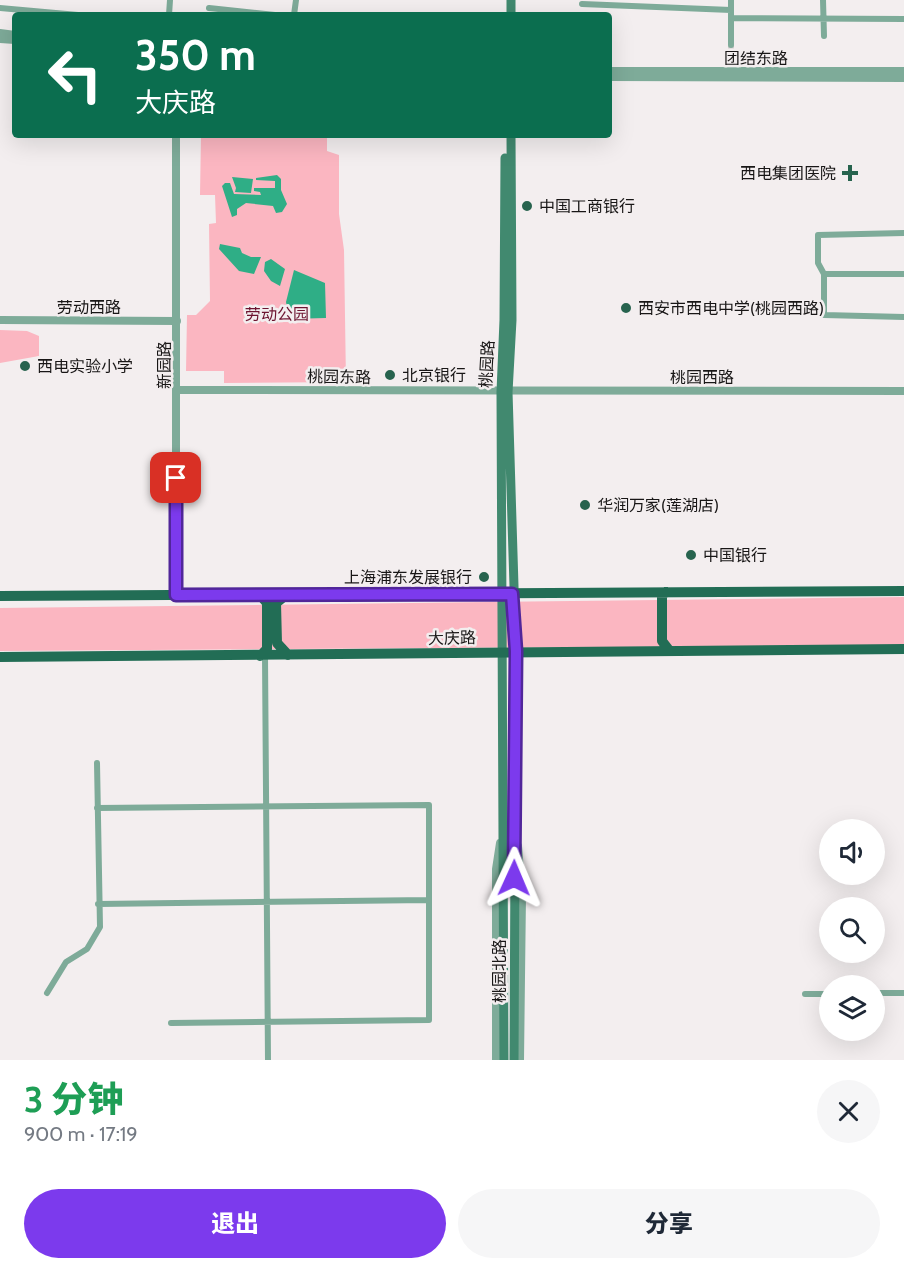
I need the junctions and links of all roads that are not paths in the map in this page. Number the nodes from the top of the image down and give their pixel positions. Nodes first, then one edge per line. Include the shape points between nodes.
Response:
1 (11, 0) edge
2 (665, 0) edge
3 (731, 0) edge
4 (823, 0) edge
5 (620, 3) edge
6 (582, 4) dead end
7 (0, 8) edge
8 (209, 8) dead end
9 (664, 8) junction
10 (10, 9) junction
11 (44, 12) edge
12 (247, 12) edge
13 (731, 14) junction
14 (824, 19) junction
15 (904, 19) edge
16 (824, 36) dead end
17 (731, 45) tunnel mouth
18 (612, 71) edge
19 (904, 71) edge
20 (612, 77) edge
21 (904, 78) edge
22 (176, 138) edge
23 (505, 138) edge
24 (511, 138) edge
25 (904, 234) edge
26 (824, 274) junction
27 (904, 274) edge
28 (904, 316) edge
29 (0, 320) edge
30 (177, 321) junction
31 (177, 390) junction
32 (904, 391) edge
33 (504, 392) junction
34 (904, 591) edge
35 (654, 592) junction
36 (666, 592) junction
37 (507, 594) junction
38 (176, 595) junction
39 (260, 595) junction
40 (287, 595) junction
41 (0, 596) edge
42 (904, 649) edge
43 (654, 650) junction
44 (669, 650) junction
45 (516, 651) junction
46 (503, 652) junction
47 (288, 655) junction
48 (262, 656) junction
49 (0, 657) edge
50 (97, 763) dead end
51 (266, 806) junction
52 (97, 808) junction
53 (503, 815) junction
54 (515, 824) junction
55 (429, 900) junction
56 (267, 902) junction
57 (98, 904) junction
58 (47, 993) dead end
59 (885, 993) edge
60 (904, 993) edge
61 (805, 994) dead end
62 (819, 994) edge
63 (171, 1023) dead end
64 (268, 1023) junction
65 (268, 1060) edge
66 (496, 1060) edge
67 (504, 1060) edge
68 (514, 1060) edge
69 (520, 1060) edge

1 - 10 street
2 - 9 street
3 - 13 street
4 - 14 street
5 - 6 street
5 - 9 street
7 - 10 street
8 - 12 street
9 - 13 street
10 - 11 street
13 - 14 street
13 - 17 street
14 - 15 street
14 - 16 street
18 - 19 street, 团结东路 via 731,67
20 - 21 street
22 - 30 street, 新园路
23 - 33 main road, 桃园路
24 - 33 main road, 桃园路 via 512,320
25 - 26 street via 818,235 818,263
26 - 27 street
26 - 28 street via 824,315
29 - 30 street, 劳动西路
30 - 31 street, 新园路
31 - 33 street, 桃园东路
31 - 38 street, 新园路
32 - 33 street, 桃园西路
33 - 37 main road, 桃园路
34 - 36 main road
35 - 36 main road
35 - 37 main road
35 - 43 main road via 659,596 659,646
36 - 44 main road via 662,596 662,641
37 - 40 main road
37 - 45 main road, 桃园北路
37 - 46 main road, 桃园北路
38 - 39 main road
38 - 41 main road
39 - 40 main road
39 - 48 main road via 267,603 267,649
40 - 47 main road via 276,603 277,643
42 - 44 main road, 大庆路
43 - 44 main road, 大庆路
43 - 45 main road, 大庆路
45 - 46 main road, 大庆路
45 - 54 main road, 桃园北路
46 - 47 main road, 大庆路
46 - 53 main road, 桃园北路
47 - 48 main road, 大庆路
48 - 49 main road, 大庆路
48 - 51 street
50 - 52 street
51 - 52 street
51 - 55 street via 429,805
51 - 56 street
52 - 57 street
53 - 66 street via 496,869
53 - 67 main road, 桃园北路
54 - 68 main road, 桃园北路
54 - 69 street via 521,868
55 - 56 street
55 - 64 street via 429,1020
56 - 57 street
56 - 64 street
57 - 58 street via 97,937 87,949 66,962
59 - 60 street
61 - 62 street
63 - 64 street
64 - 65 street

